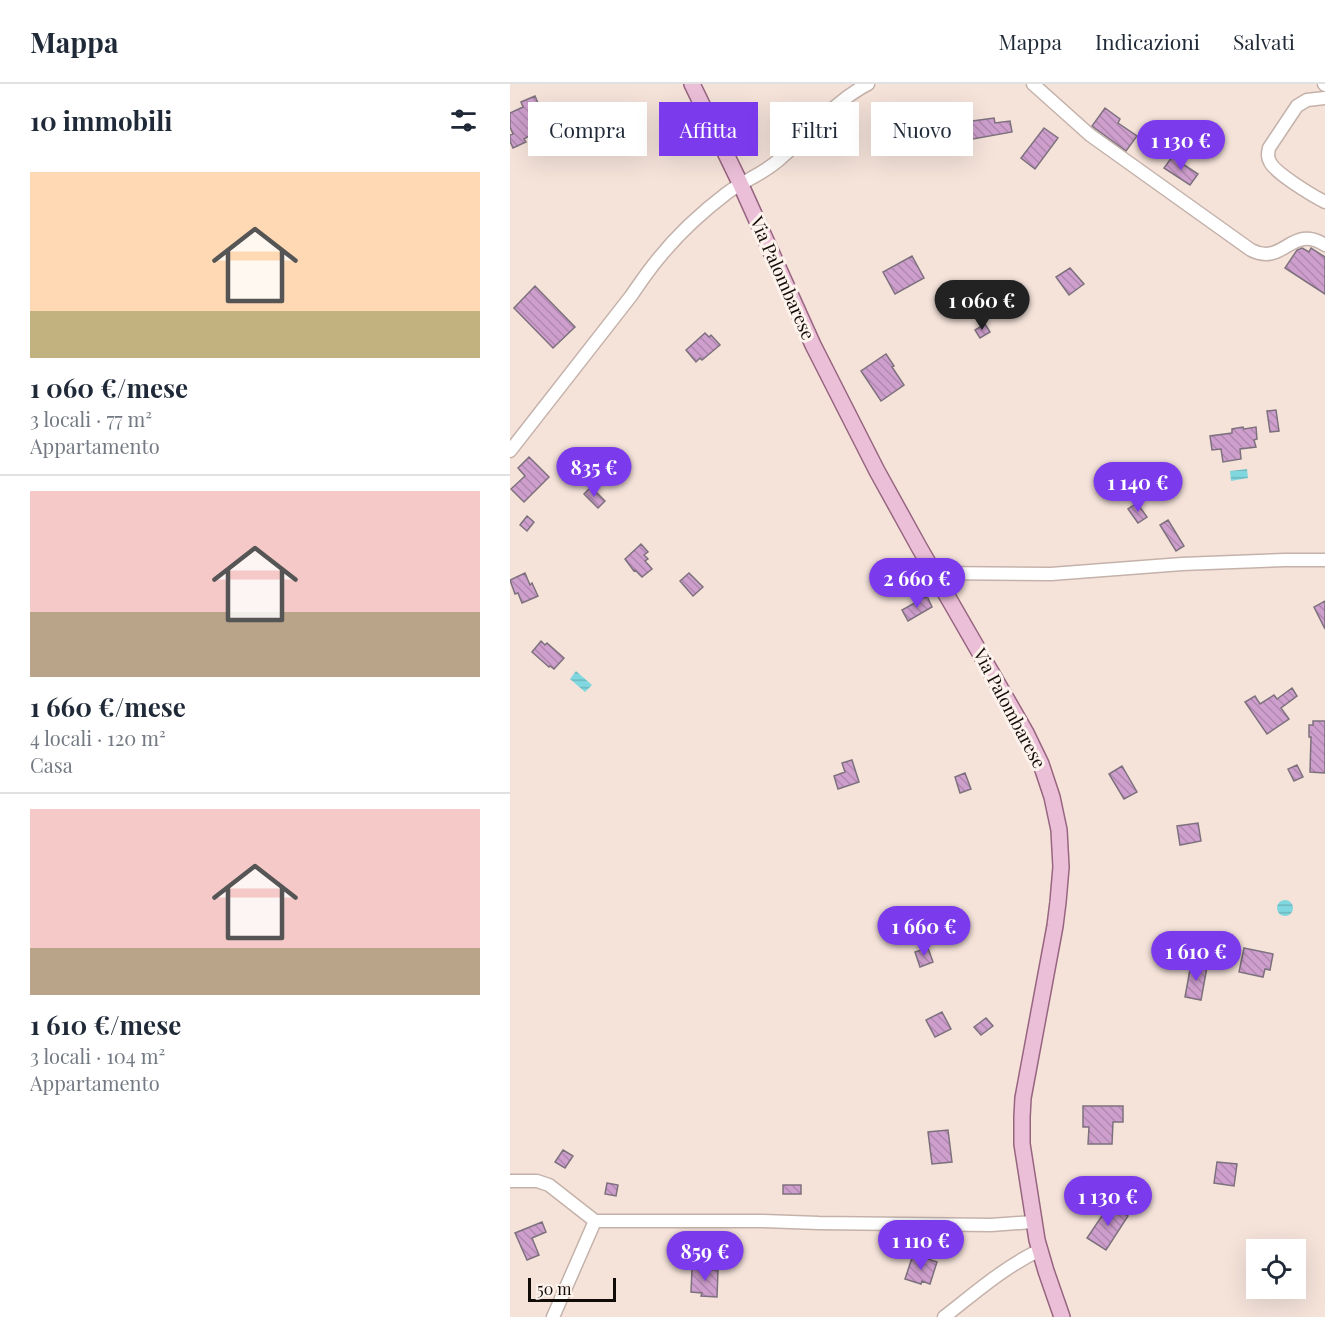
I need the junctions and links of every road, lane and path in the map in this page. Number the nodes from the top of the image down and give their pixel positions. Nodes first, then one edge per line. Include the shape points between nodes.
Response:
1 (692, 84) edge
2 (867, 84) edge
3 (1033, 84) edge
4 (1325, 98) edge
5 (740, 183) junction
6 (1325, 202) edge
7 (1325, 245) edge
8 (510, 451) edge
9 (1325, 560) edge
10 (934, 573) junction
11 (510, 1180) edge
12 (595, 1221) junction
13 (1033, 1222) junction
14 (1040, 1250) junction
15 (553, 1317) edge
16 (944, 1317) edge
17 (1062, 1317) edge

1 - 5 main road, Via Palombarese
2 - 5 street via 826,114 770,168
3 - 7 street via 1090,135 1251,250 1274,253 1309,237
4 - 6 street via 1307,100 1297,106 1268,155 1279,172
5 - 8 street via 703,212 659,257
5 - 10 main road, Via Palombarese via 825,369
9 - 10 street via 1194,563 1034,574
10 - 13 main road, Via Palombarese via 1029,738 1058,819 1058,902 1022,1112 1023,1154
11 - 12 street via 545,1183
12 - 13 street via 991,1225
12 - 15 street
13 - 14 main road, Via Palombarese
14 - 16 street via 1002,1272
14 - 17 main road, Via Palombarese

